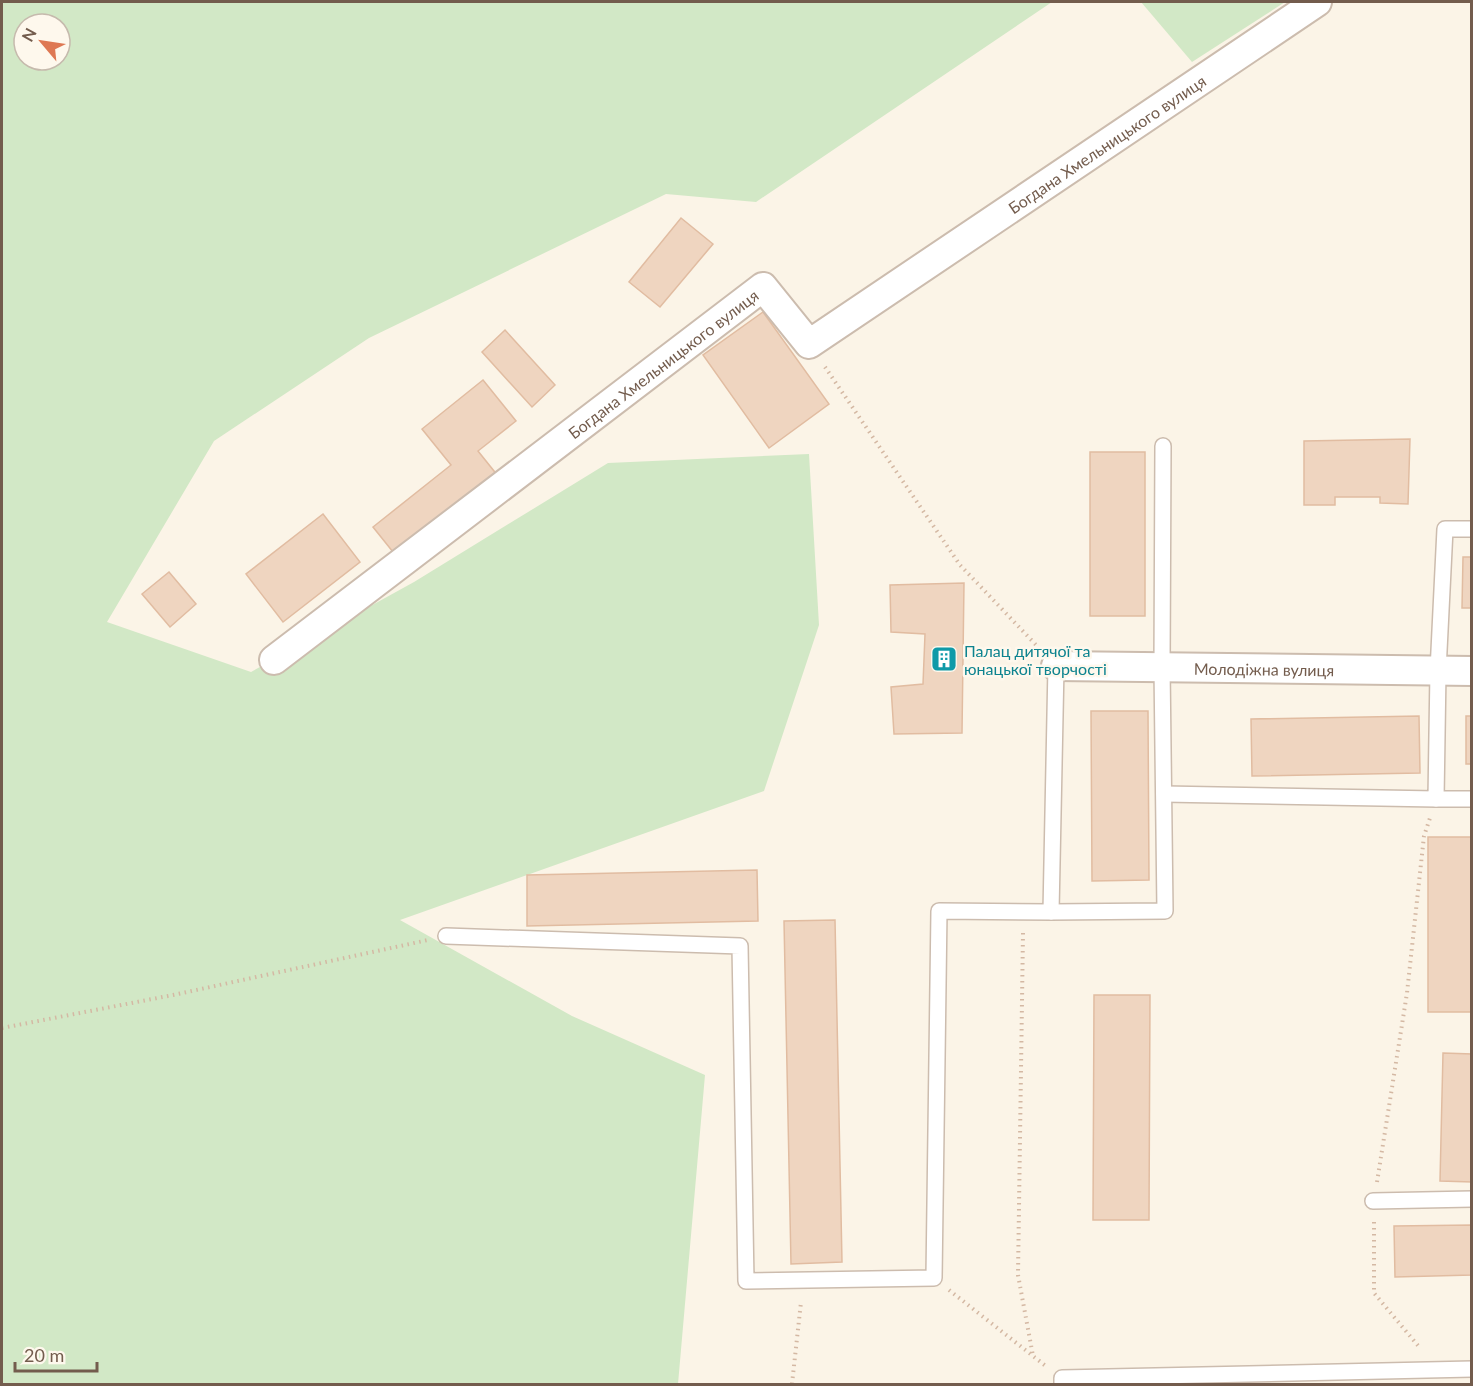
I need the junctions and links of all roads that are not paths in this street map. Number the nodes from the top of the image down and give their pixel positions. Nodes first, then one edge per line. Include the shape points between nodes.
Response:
1 (1317, 2) edge
2 (1163, 446) dead end
3 (1472, 529) edge
4 (274, 660) dead end
5 (1056, 666) joint
6 (1162, 668) junction
7 (1438, 671) junction
8 (1472, 671) edge
9 (1164, 794) junction
10 (1436, 799) junction
11 (1472, 799) edge
12 (1051, 912) junction
13 (446, 936) road end
14 (1472, 1199) edge
15 (1373, 1201) road end
16 (1472, 1369) edge
17 (1437, 1377) edge
18 (1062, 1381) edge

1 - 4 street, Богдана Хмельницького вулиця via 809,344 763,287
2 - 6 lane
3 - 7 lane via 1444,530
5 - 6 street, Молодіжна вулиця
5 - 12 lane
6 - 7 street, Молодіжна вулиця
6 - 9 lane
7 - 8 street, Молодіжна вулиця
7 - 10 lane
9 - 10 lane
9 - 12 lane via 1165,911
10 - 11 lane
12 - 13 lane via 939,911 934,1278 746,1281 740,946
14 - 15 lane
16 - 17 lane
17 - 18 lane

